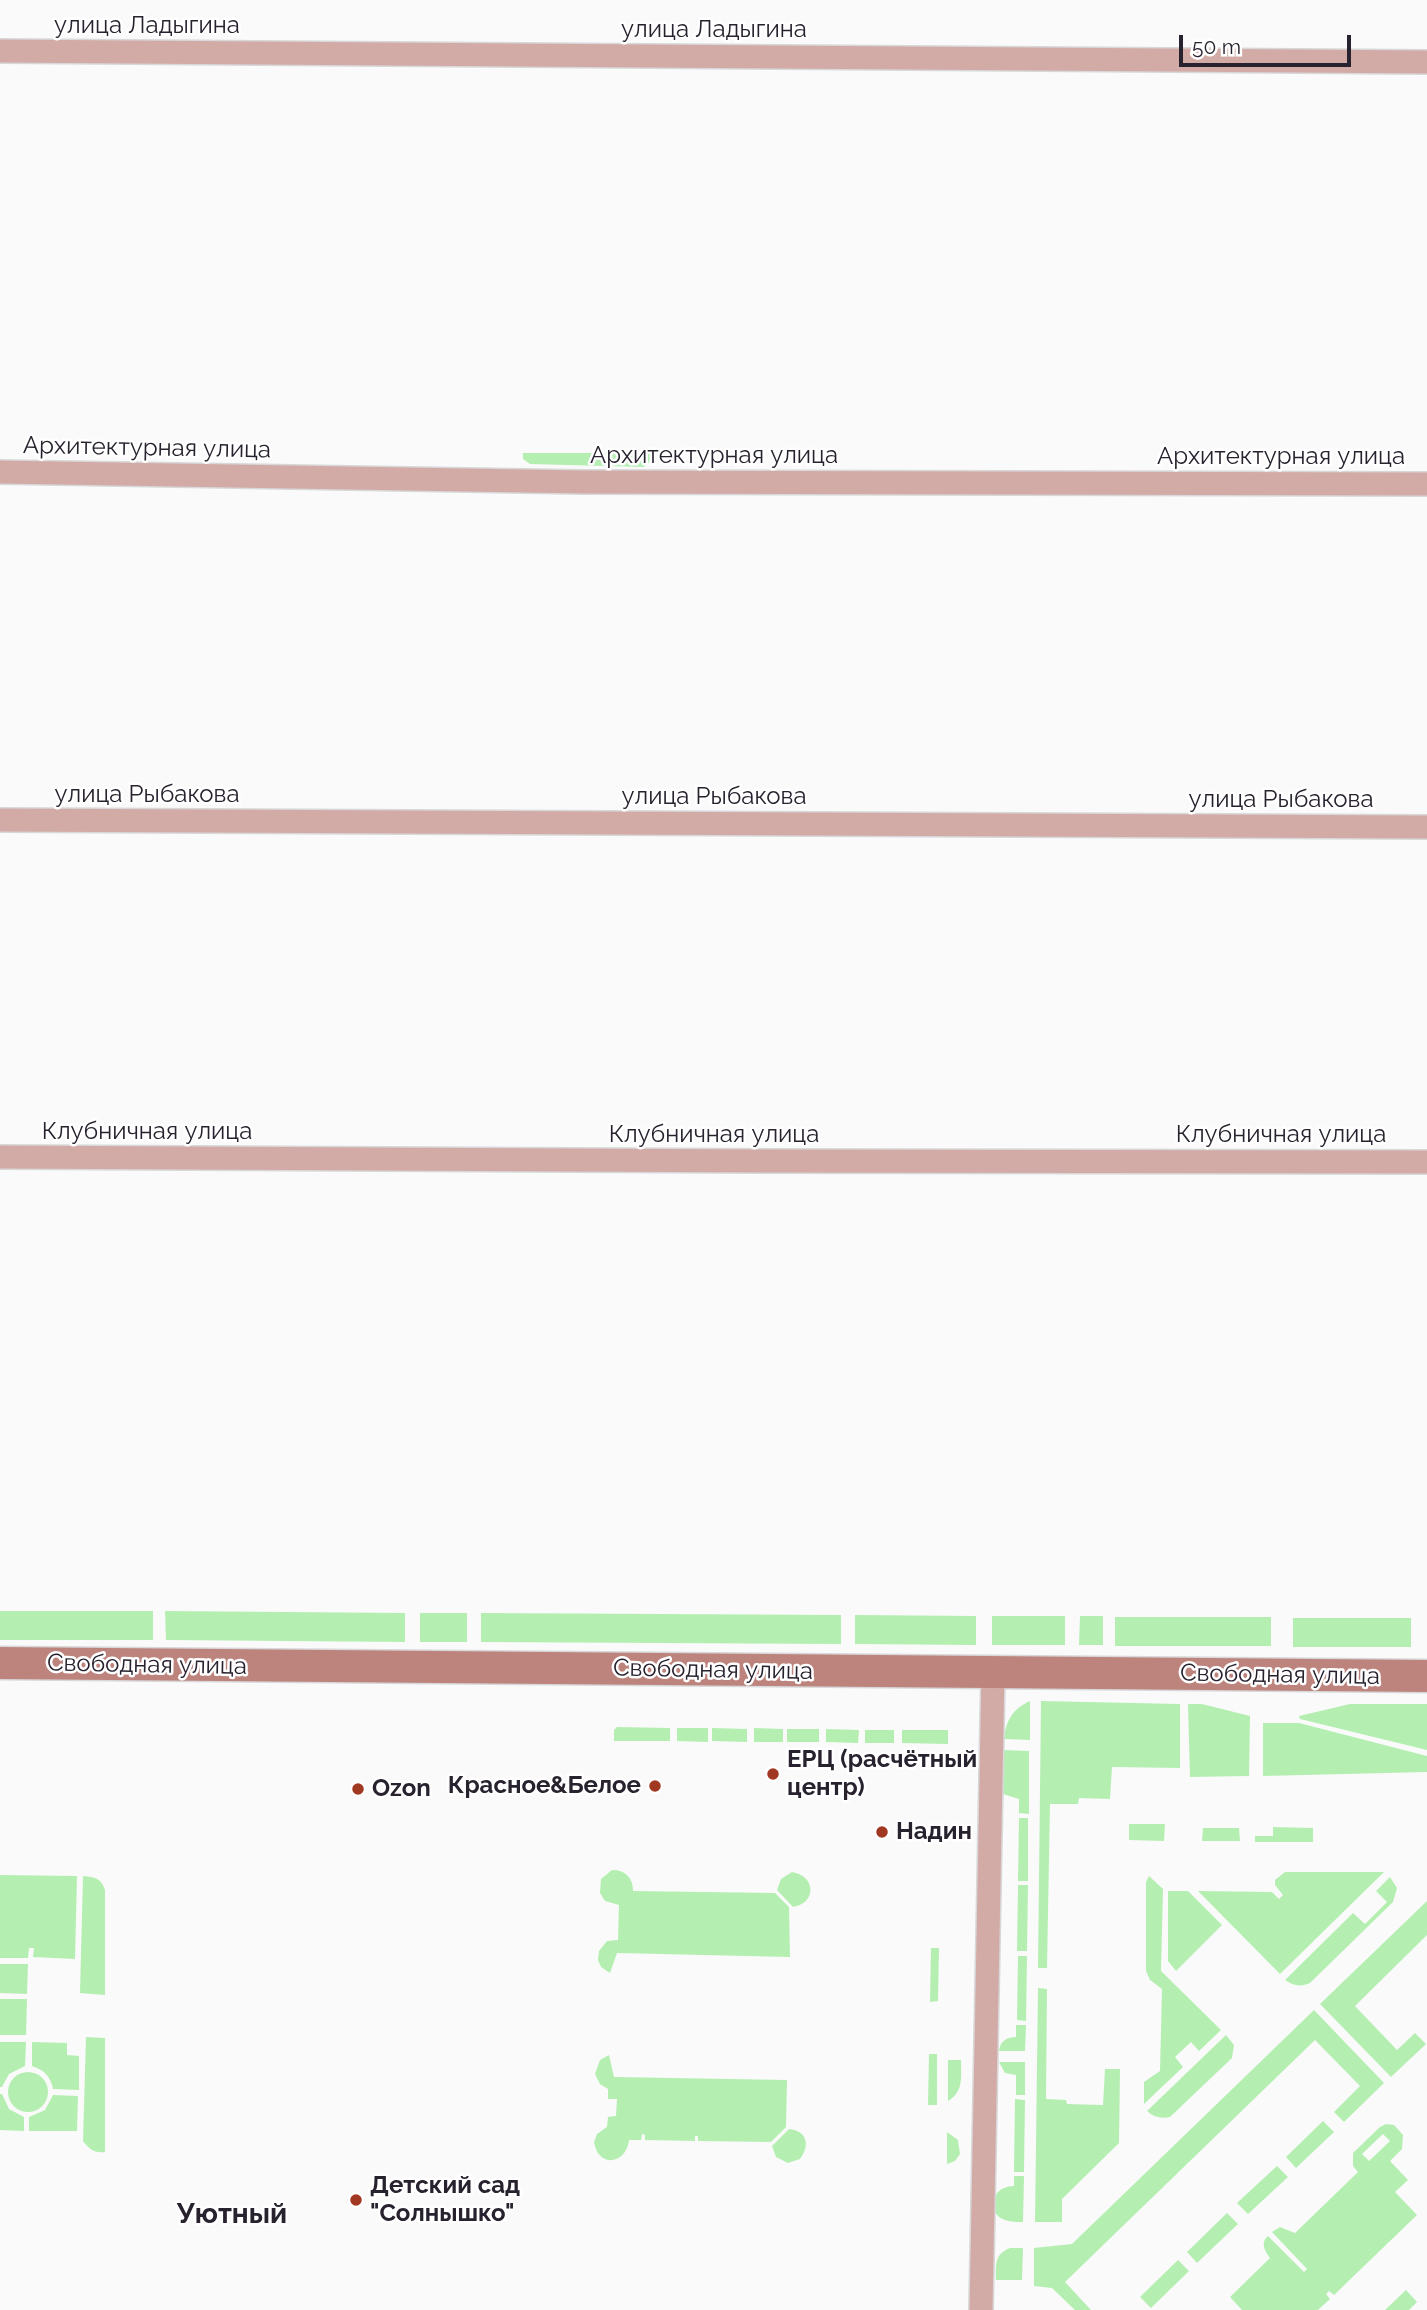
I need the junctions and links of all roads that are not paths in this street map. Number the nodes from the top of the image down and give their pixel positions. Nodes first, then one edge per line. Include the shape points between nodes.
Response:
1 (0, 51) edge
2 (1427, 62) edge
3 (0, 472) edge
4 (1427, 484) edge
5 (0, 820) edge
6 (1427, 827) edge
7 (0, 1157) edge
8 (1427, 1162) edge
9 (0, 1663) edge
10 (993, 1672) junction
11 (1427, 1676) edge
12 (981, 2310) edge

1 - 2 street, улица Ладыгина
3 - 4 street, Архитектурная улица via 583,482
5 - 6 street, улица Рыбакова
7 - 8 street, Клубничная улица
9 - 10 main road, Свободная улица
10 - 11 main road, Свободная улица
10 - 12 street

